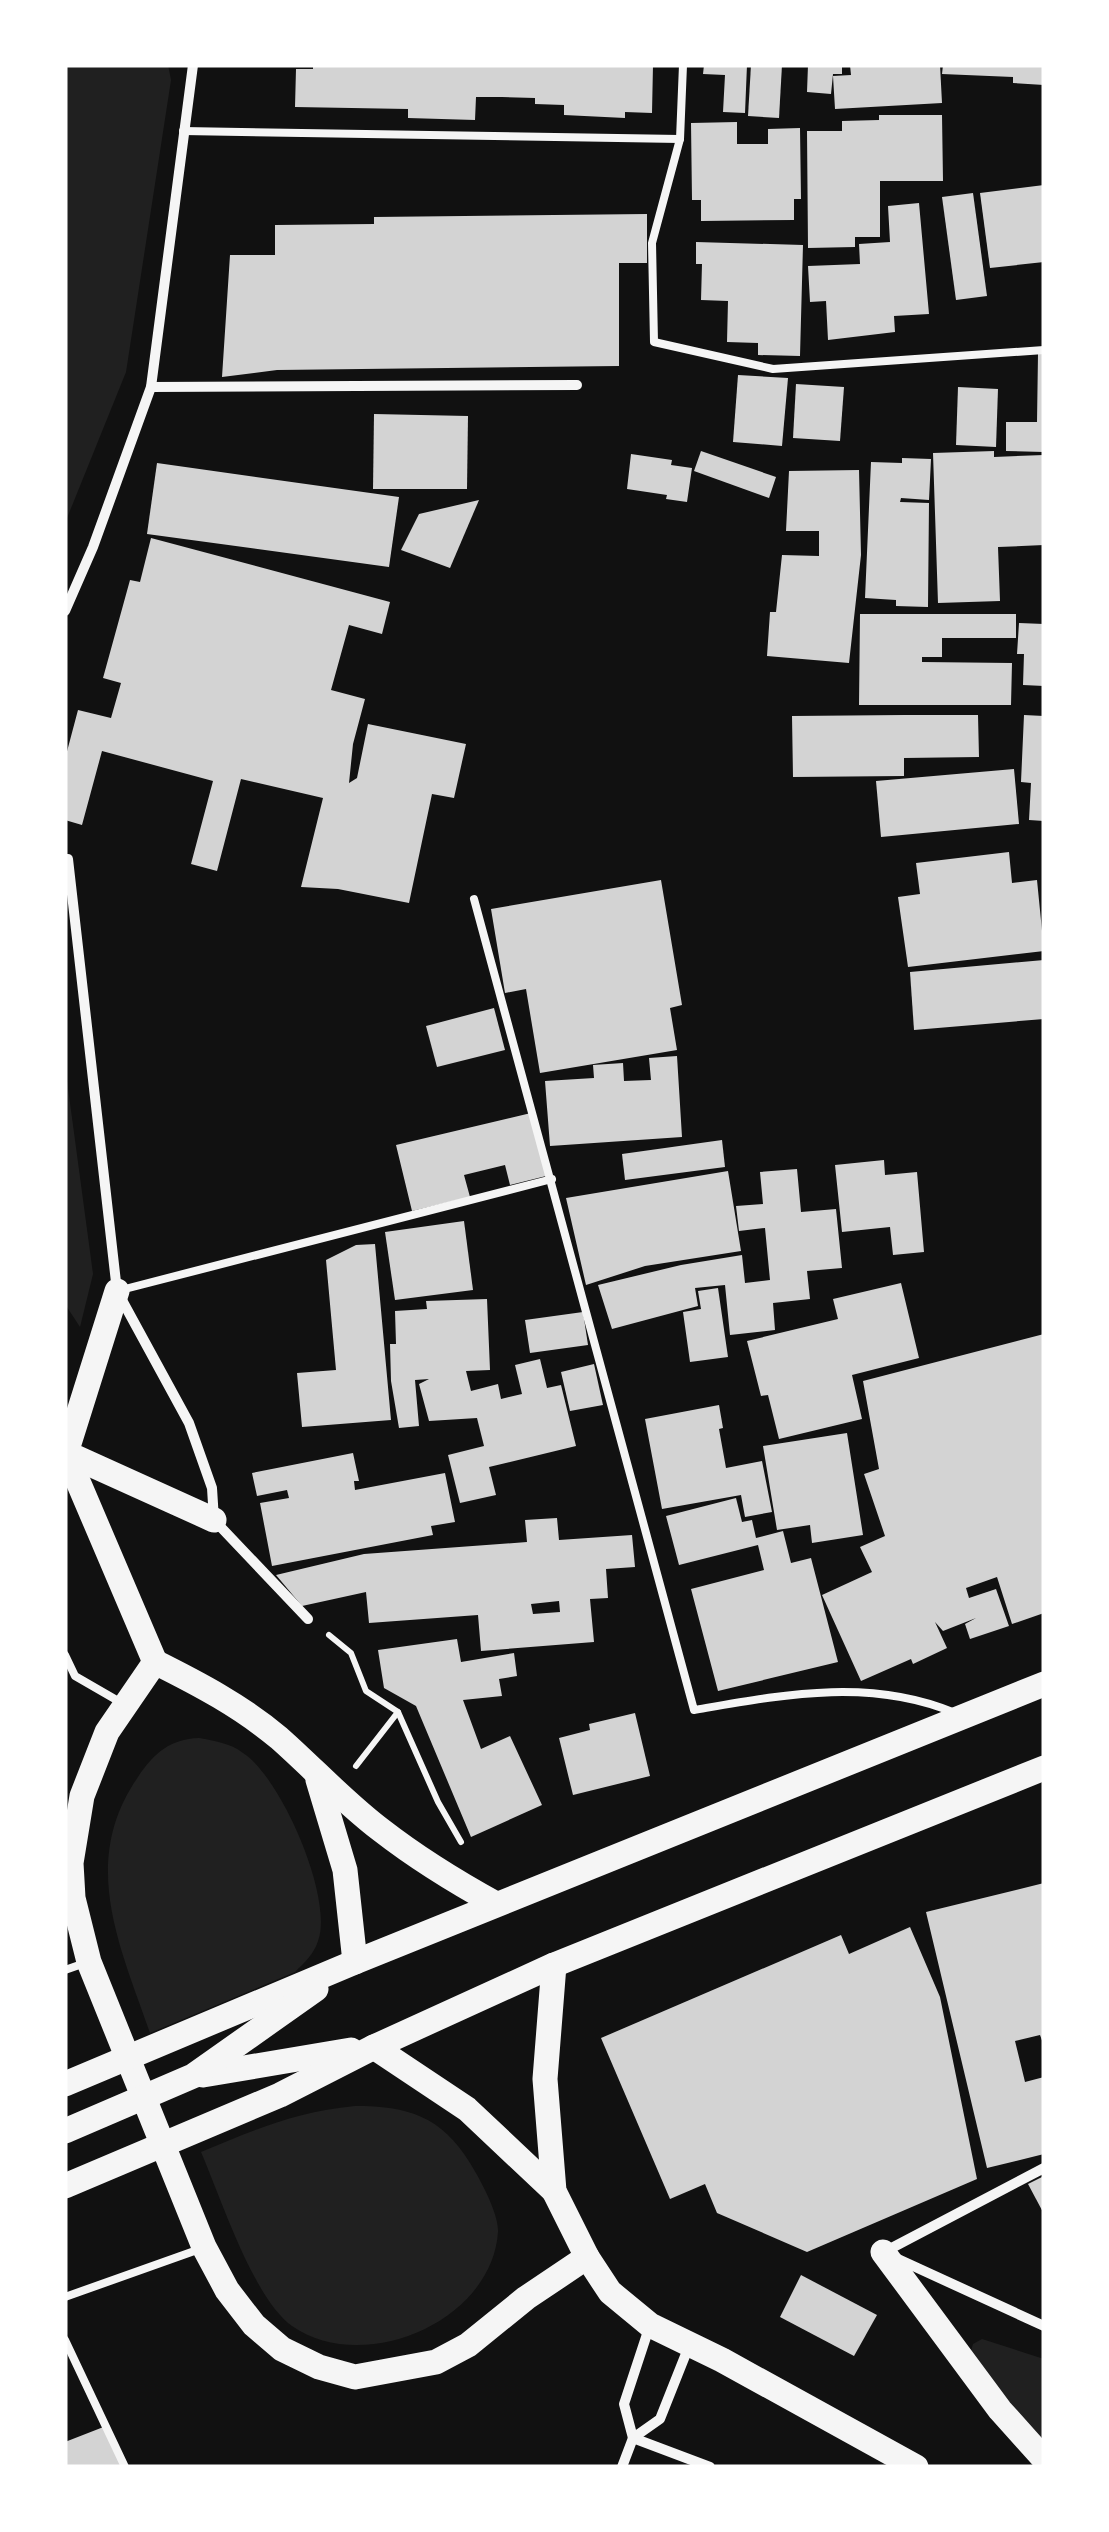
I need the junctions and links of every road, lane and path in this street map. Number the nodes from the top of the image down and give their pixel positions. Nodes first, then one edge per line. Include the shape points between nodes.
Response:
1 (193, 65) edge
2 (683, 65) edge
3 (183, 131) junction
4 (680, 139) junction
5 (1044, 350) edge
6 (578, 385) dead end
7 (151, 386) junction
8 (65, 611) edge
9 (68, 860) dead end
10 (474, 899) dead end
11 (552, 1179) junction
12 (117, 1292) junction
13 (65, 1452) edge
14 (214, 1520) junction
15 (308, 1619) joint
16 (65, 1655) edge
17 (155, 1662) junction
18 (1044, 1684) edge
19 (124, 1705) junction
20 (398, 1712) junction
21 (964, 1717) junction
22 (359, 1762) dead end
23 (1044, 1768) edge
24 (316, 1776) junction
25 (469, 1858) dead end
26 (496, 1904) junction
27 (355, 1962) junction
28 (554, 1965) junction
29 (77, 1966) edge
30 (374, 2047) junction
31 (193, 2076) junction
32 (65, 2084) edge
33 (65, 2130) edge
34 (1044, 2168) edge
35 (65, 2186) edge
36 (554, 2191) junction
37 (204, 2247) junction
38 (883, 2252) junction
39 (587, 2258) junction
40 (65, 2297) edge
41 (650, 2325) junction
42 (1044, 2326) edge
43 (65, 2340) edge
44 (689, 2345) junction
45 (634, 2438) junction
46 (1044, 2459) edge
47 (126, 2467) edge
48 (622, 2467) edge
49 (710, 2467) edge
50 (916, 2467) edge

1 - 3 street
2 - 4 lane
3 - 4 lane
3 - 7 street
4 - 5 lane via 652,243 654,342 773,370
6 - 7 street
7 - 8 street
9 - 12 street
10 - 11 lane
11 - 12 lane
11 - 21 lane via 694,1710 838,1690 928,1702
12 - 13 main road
12 - 14 street via 189,1422 212,1488
13 - 14 main road
13 - 17 main road
14 - 15 street
15 - 20 path via 351,1653 366,1691
16 - 19 lane via 76,1676
17 - 19 main road
17 - 24 main road via 229,1701
18 - 21 main road
19 - 29 main road via 94,1764 76,1829 71,1863
20 - 22 path
20 - 25 path
21 - 26 main road
23 - 28 main road
24 - 26 main road via 408,1850
24 - 27 main road via 345,1870
26 - 27 main road
27 - 31 main road
27 - 32 main road
28 - 30 main road
28 - 36 main road via 544,2079
29 - 37 main road
30 - 31 main road
30 - 35 main road via 280,2095
30 - 36 main road via 467,2109
31 - 33 main road
34 - 38 street
36 - 39 main road
37 - 39 main road via 254,2325 282,2349 355,2377 436,2362
37 - 40 lane
38 - 42 street
38 - 46 main road
39 - 41 main road via 610,2292
41 - 44 main road
41 - 45 street via 624,2404
43 - 47 lane
44 - 45 street via 660,2419
44 - 50 main road
45 - 48 street
45 - 49 street

